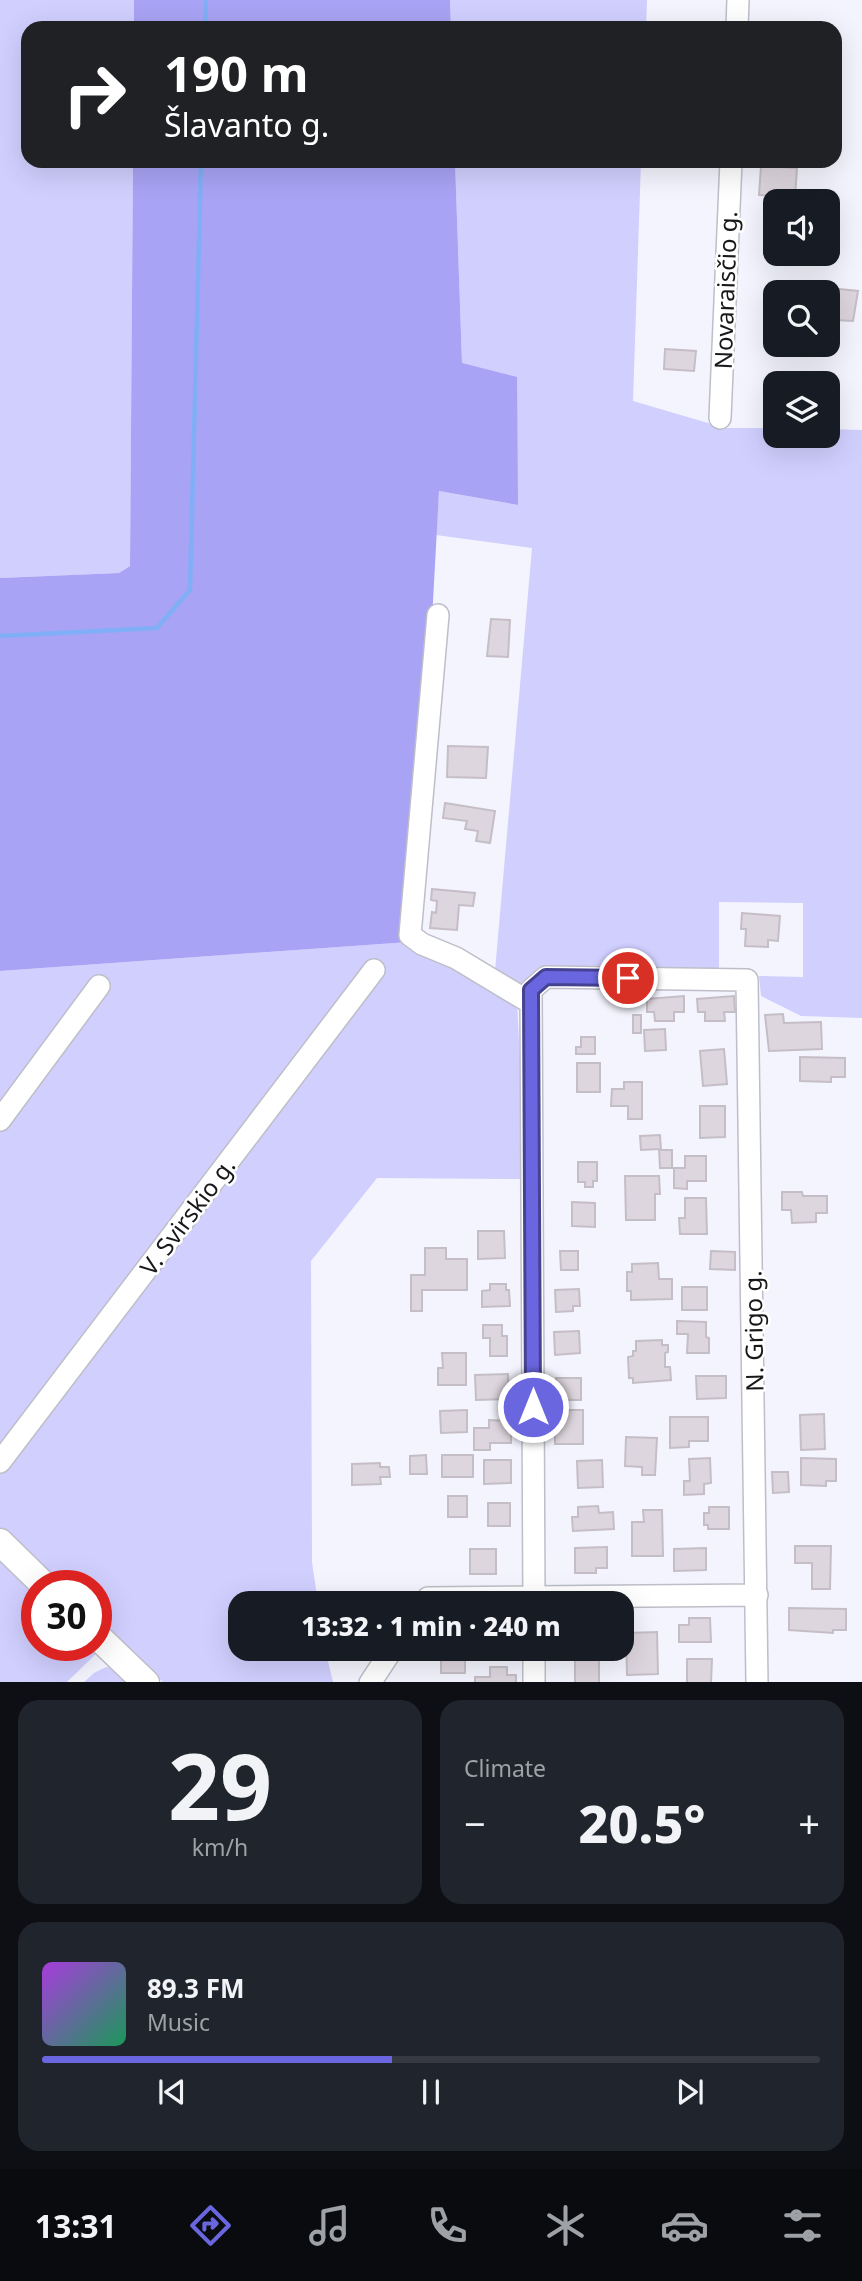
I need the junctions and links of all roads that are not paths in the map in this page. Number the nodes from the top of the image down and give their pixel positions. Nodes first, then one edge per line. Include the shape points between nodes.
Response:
1 (738, 0) edge
2 (737, 21) edge
3 (731, 168) edge
4 (720, 418) dead end
5 (438, 615) dead end
6 (374, 970) dead end
7 (99, 986) dead end
8 (531, 997) junction
9 (0, 1120) edge
10 (0, 1462) edge
11 (0, 1542) edge
12 (29, 1570) edge
13 (534, 1591) edge
14 (757, 1595) junction
15 (634, 1597) edge
16 (112, 1650) edge
17 (384, 1661) edge
18 (534, 1661) edge
19 (146, 1682) edge
20 (370, 1682) edge
21 (534, 1682) edge
22 (757, 1682) edge

1 - 2 street
3 - 4 street, Novaraisčio g.
5 - 8 street via 410,935
6 - 10 street, V. Svirskio g.
7 - 9 street
8 - 13 street
8 - 14 street, N. Grigo g. via 546,977 747,980
11 - 12 main road
14 - 15 street
14 - 22 street, N. Grigo g.
16 - 19 main road
17 - 20 street
18 - 21 street

